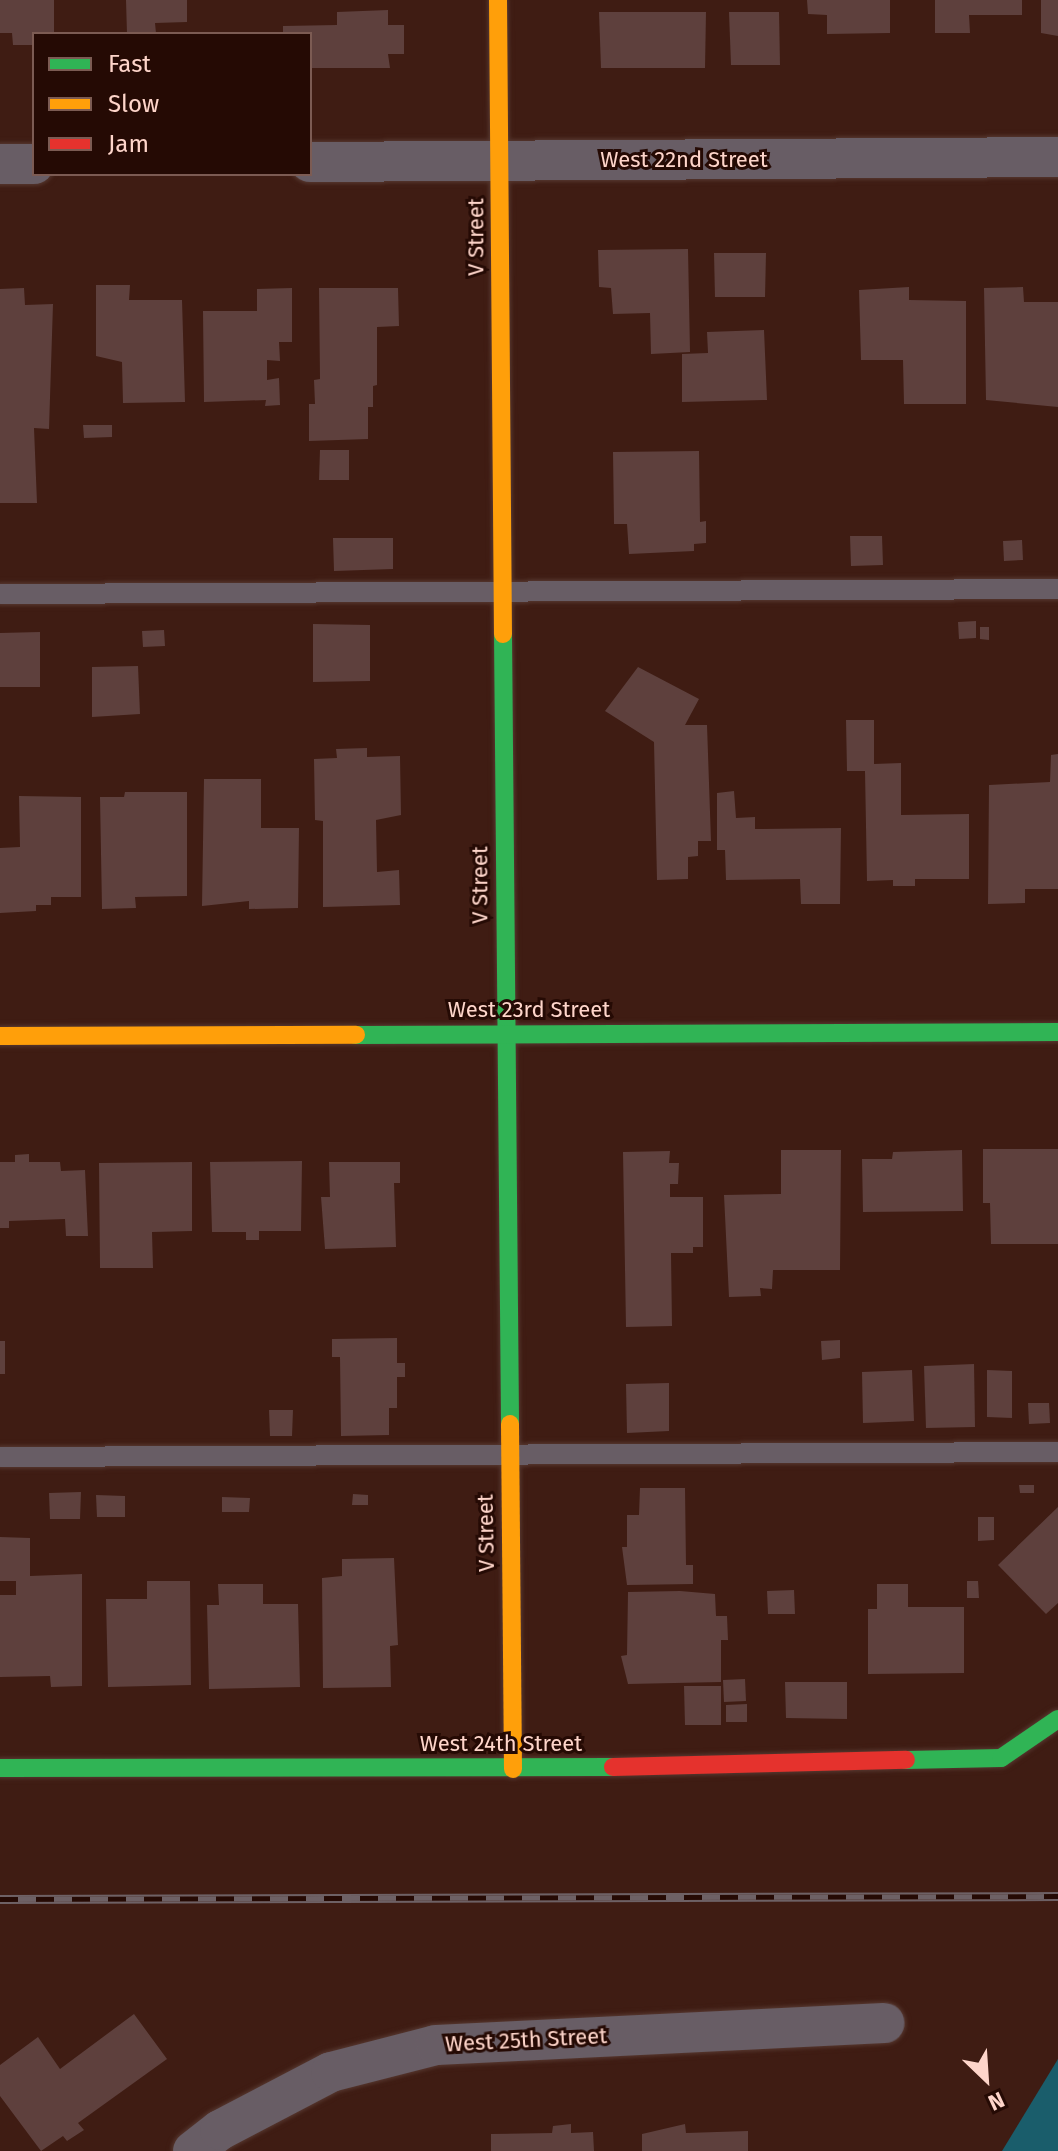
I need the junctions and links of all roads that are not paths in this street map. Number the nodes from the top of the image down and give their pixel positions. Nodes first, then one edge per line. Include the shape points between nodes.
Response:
1 (498, 0) edge
2 (1058, 157) edge
3 (500, 161) junction
4 (312, 162) edge
5 (0, 164) edge
6 (32, 164) edge
7 (1058, 589) edge
8 (502, 591) junction
9 (0, 594) edge
10 (1058, 1032) edge
11 (505, 1034) junction
12 (0, 1036) edge
13 (1058, 1452) edge
14 (508, 1455) junction
15 (0, 1457) edge
16 (1058, 1719) edge
17 (0, 1768) edge
18 (513, 1769) junction
19 (884, 2023) dead end
20 (193, 2151) edge

1 - 3 street, V Street
2 - 3 street, West 22nd Street
3 - 4 street, West 22nd Street
3 - 8 street, V Street
5 - 6 street
7 - 8 lane
8 - 9 lane
8 - 11 street, V Street
10 - 11 street, West 23rd Street
11 - 12 street, West 23rd Street
11 - 14 street, V Street
13 - 14 lane
14 - 15 lane
14 - 18 street, V Street
16 - 18 street, West 24th Street via 1001,1758
17 - 18 street, West 24th Street
19 - 20 street, West 25th Street via 436,2045 331,2072 220,2130

